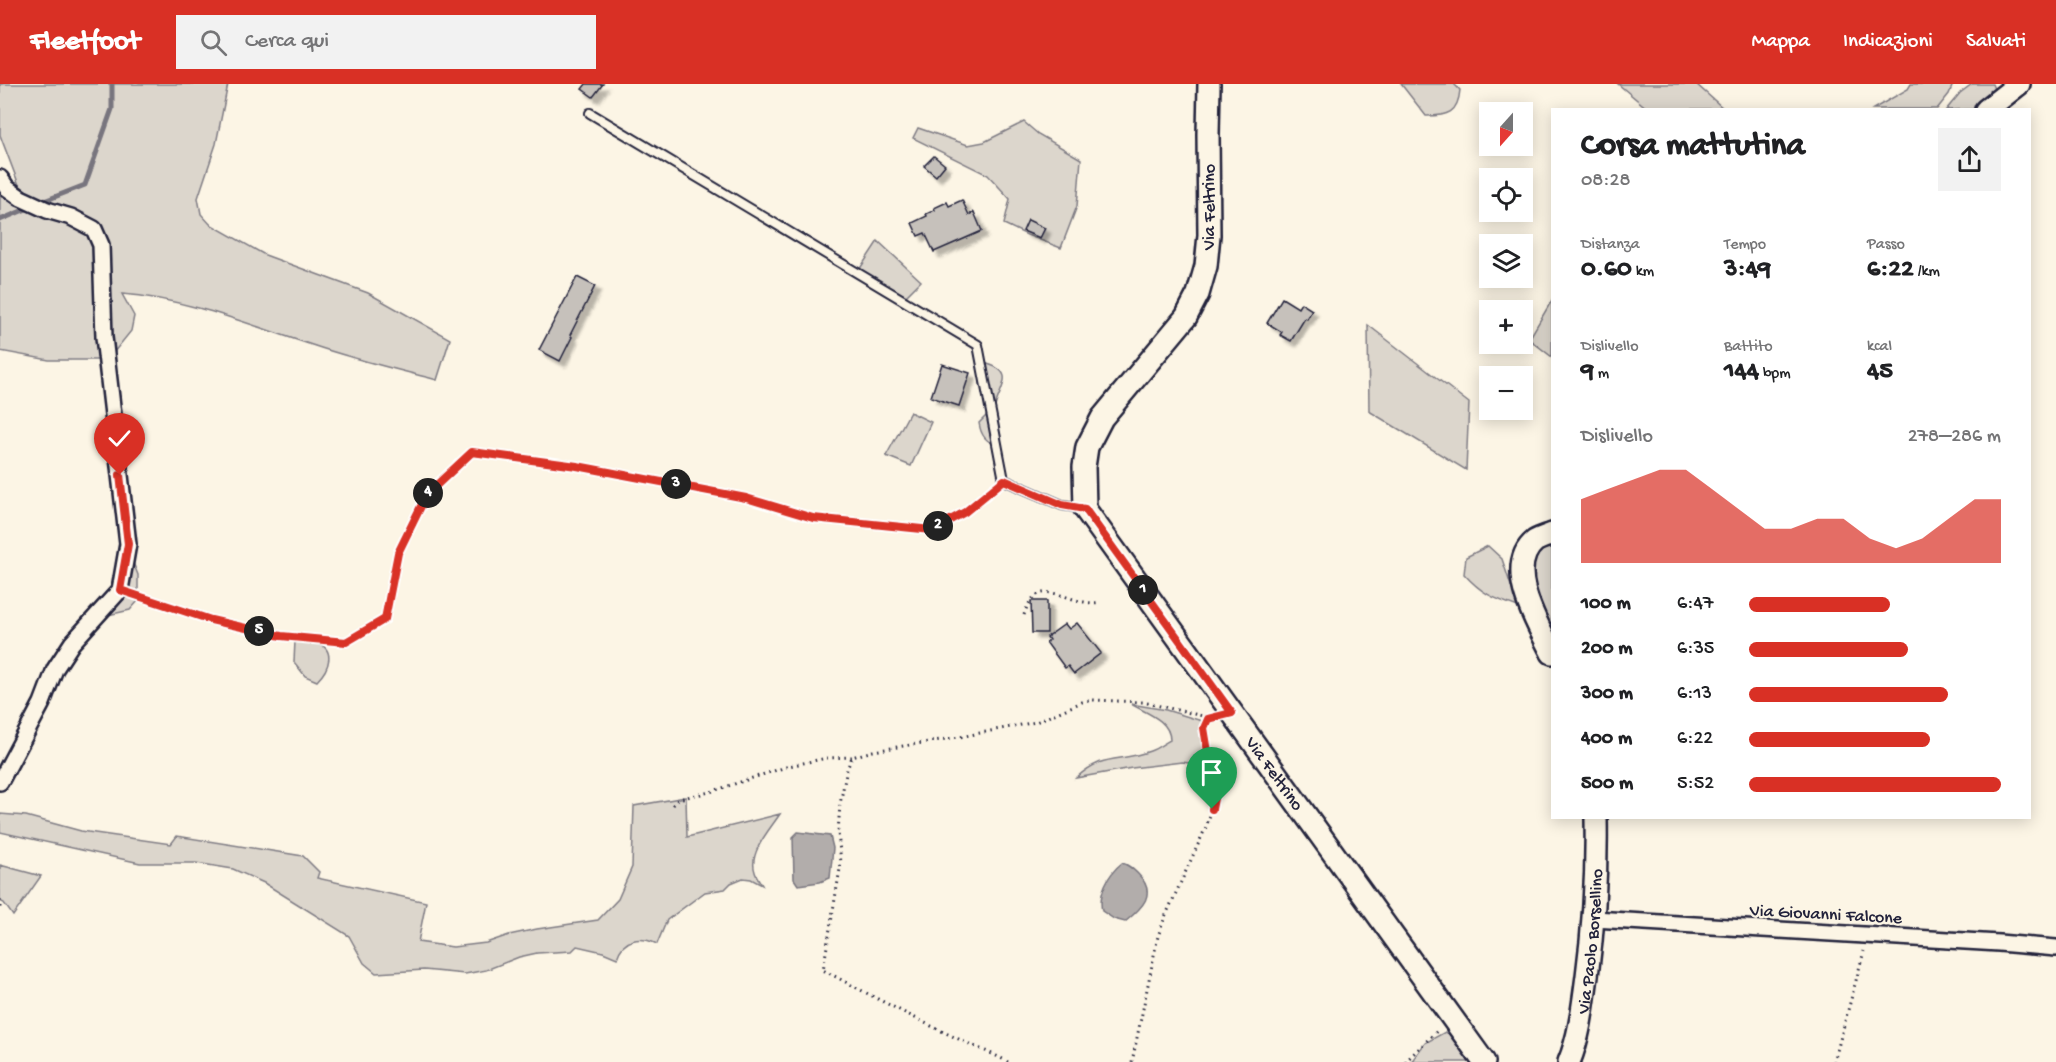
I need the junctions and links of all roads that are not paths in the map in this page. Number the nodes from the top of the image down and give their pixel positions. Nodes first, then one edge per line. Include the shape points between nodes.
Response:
1 (1209, 84) edge
2 (2019, 84) edge
3 (1989, 108) edge
4 (590, 113) dead end
5 (0, 178) edge
6 (1085, 509) junction
7 (1551, 534) edge
8 (1551, 651) edge
9 (0, 782) edge
10 (1596, 819) edge
11 (1594, 919) junction
12 (2056, 948) edge
13 (1484, 1062) edge
14 (1569, 1062) edge

1 - 6 street, Via Feltrino via 1209,235 1198,294 1186,317 1102,418 1087,447 1083,467
2 - 3 street
4 - 6 lane via 978,345 1004,480 1062,505
5 - 9 street via 21,198 94,229 101,245 104,337 128,544 120,590 72,643 55,669 42,703
6 - 13 street, Via Feltrino
7 - 8 street via 1536,540 1524,554 1522,581
10 - 11 street, Via Paolo Borsellino
11 - 12 street, Via Giovanni Falcone
11 - 14 street, Via Paolo Borsellino via 1582,1016

